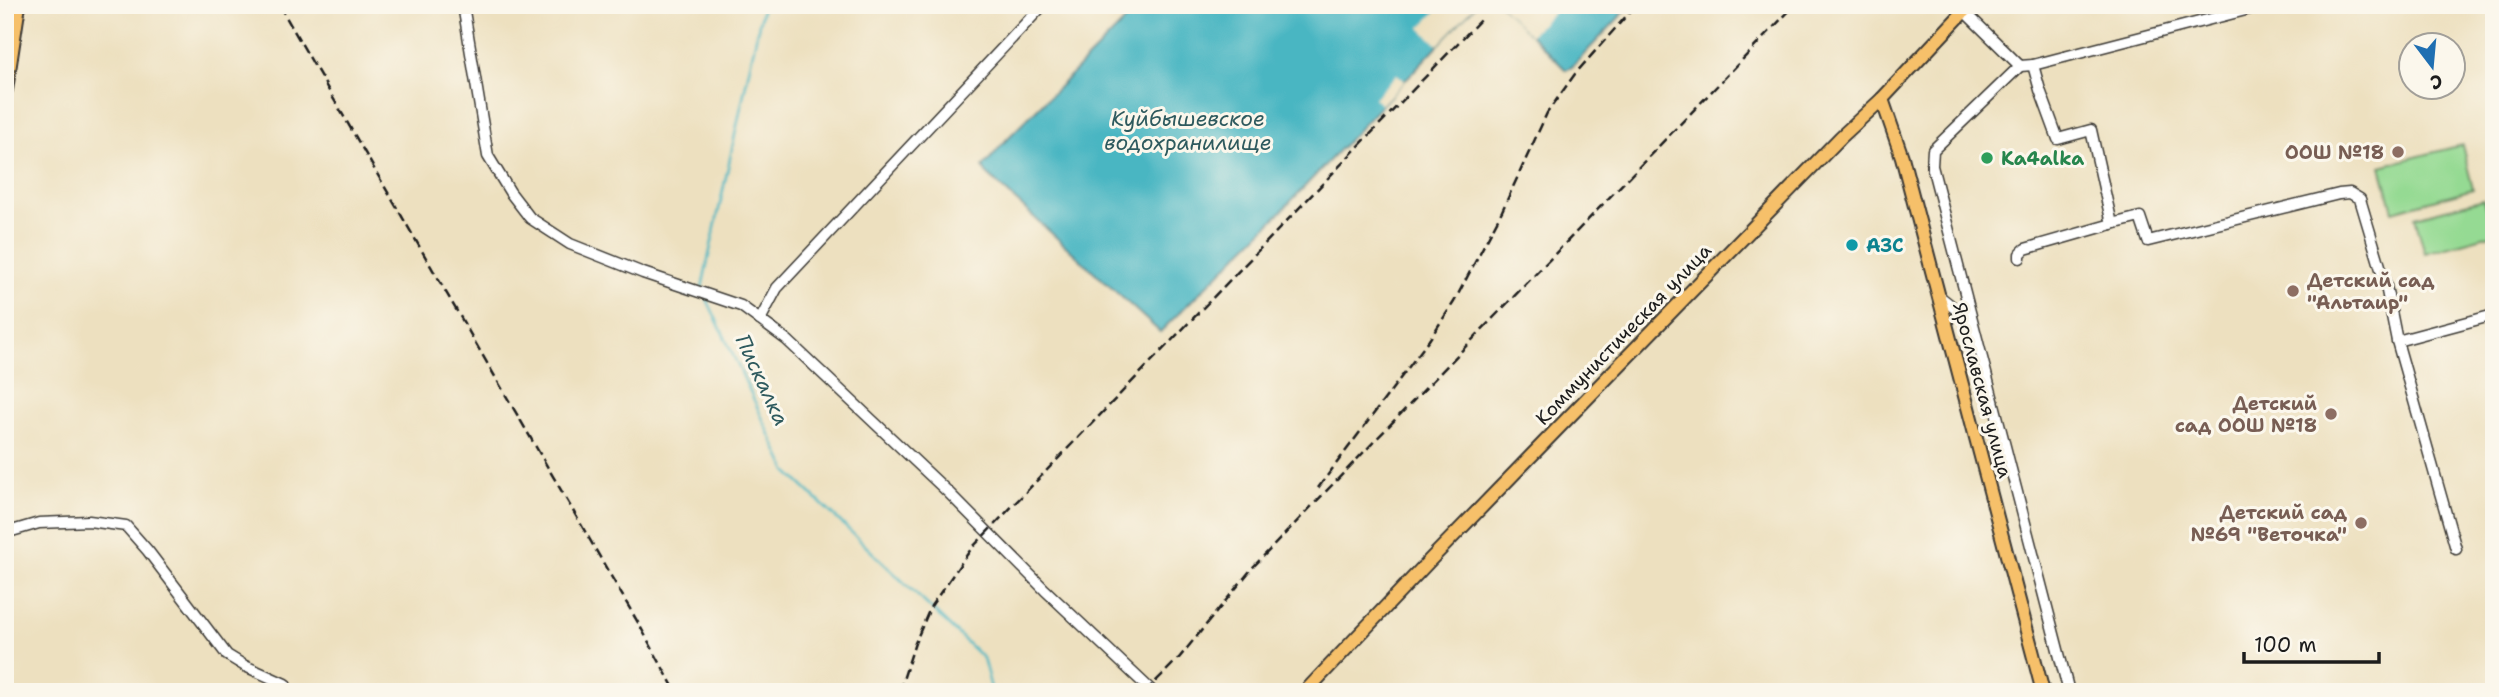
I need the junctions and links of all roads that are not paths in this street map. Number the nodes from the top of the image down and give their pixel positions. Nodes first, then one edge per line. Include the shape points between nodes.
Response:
1 (18, 5) edge
2 (463, 5) edge
3 (1043, 5) edge
4 (2265, 5) edge
5 (1967, 8) edge
6 (2033, 65) junction
7 (2020, 66) junction
8 (5, 90) edge
9 (1882, 99) junction
10 (2112, 223) junction
11 (2020, 258) dead end
12 (1939, 296) junction
13 (2494, 315) edge
14 (760, 320) junction
15 (1973, 322) junction
16 (2397, 341) junction
17 (5, 533) edge
18 (2456, 549) dead end
19 (288, 692) edge
20 (1153, 692) edge
21 (1305, 692) edge
22 (2043, 692) edge
23 (2069, 692) edge

1 - 8 highway
2 - 14 street via 488,156 530,218 570,244 741,306
3 - 14 street via 777,288
4 - 6 street
5 - 7 street
5 - 9 main road, Коммунистическая улица
6 - 7 street
6 - 10 street via 2058,139 2091,130
7 - 15 street via 1933,150 1932,166
9 - 12 main road, Ярославская улица
9 - 21 main road, Коммунистическая улица
10 - 11 street via 2025,249
10 - 16 street via 2140,217 2148,241 2350,193 2360,199
12 - 15 street
12 - 22 main road, Ярославская улица
13 - 16 street
14 - 20 street via 948,492
15 - 23 street
16 - 18 street
17 - 19 street via 39,523 89,520 126,526 228,655 285,684

